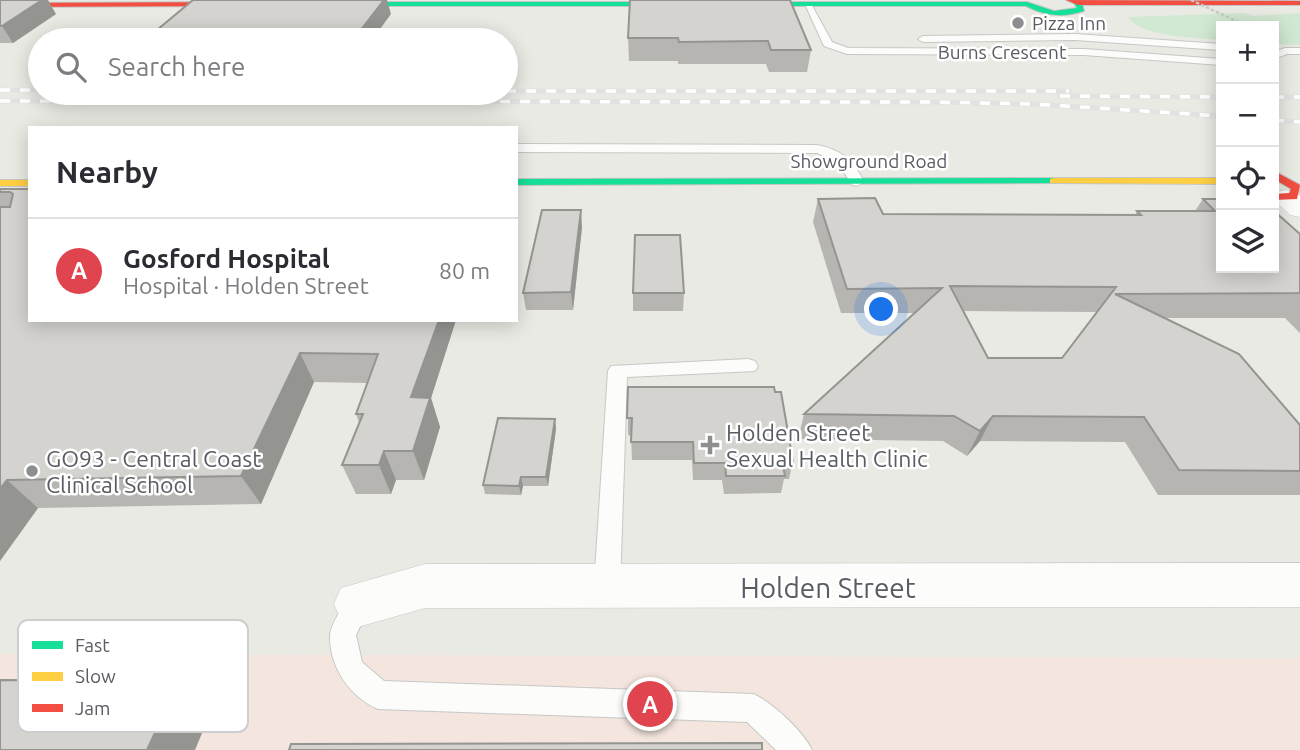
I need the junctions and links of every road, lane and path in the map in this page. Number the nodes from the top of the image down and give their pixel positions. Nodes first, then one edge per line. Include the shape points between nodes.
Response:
1 (1191, 0) edge
2 (420, 2) edge
3 (1026, 2) edge
4 (1074, 2) edge
5 (1300, 3) edge
6 (315, 4) edge
7 (694, 4) edge
8 (720, 4) edge
9 (807, 4) junction
10 (0, 5) edge
11 (259, 5) edge
12 (1236, 21) edge
13 (822, 31) junction
14 (871, 39) dead end
15 (908, 39) dead end
16 (1216, 47) edge
17 (1280, 51) edge
18 (1300, 51) edge
19 (1216, 61) edge
20 (518, 148) edge
21 (1216, 181) edge
22 (857, 182) junction
23 (0, 183) edge
24 (28, 183) edge
25 (518, 183) edge
26 (748, 366) dead end
27 (1300, 585) edge
28 (607, 588) junction
29 (358, 604) joint
30 (797, 750) edge

1 - 12 path, bridge
2 - 6 main road
2 - 7 main road
3 - 4 main road via 1038,10 1065,13 1081,9
3 - 9 main road
4 - 5 main road
8 - 9 main road
9 - 13 lane, Burns Crescent
10 - 11 main road
13 - 14 lane
13 - 19 lane, Burns Crescent via 831,46 853,51 1084,52
15 - 16 lane via 1075,37
17 - 18 lane
20 - 22 lane via 817,149 844,157
21 - 22 main road, Showground Road
22 - 25 main road, Showground Road
23 - 24 main road
26 - 28 lane via 618,371
27 - 28 street, Holden Street
28 - 29 street, Holden Street via 425,586
29 - 30 lane via 343,634 350,669 379,695 753,708

